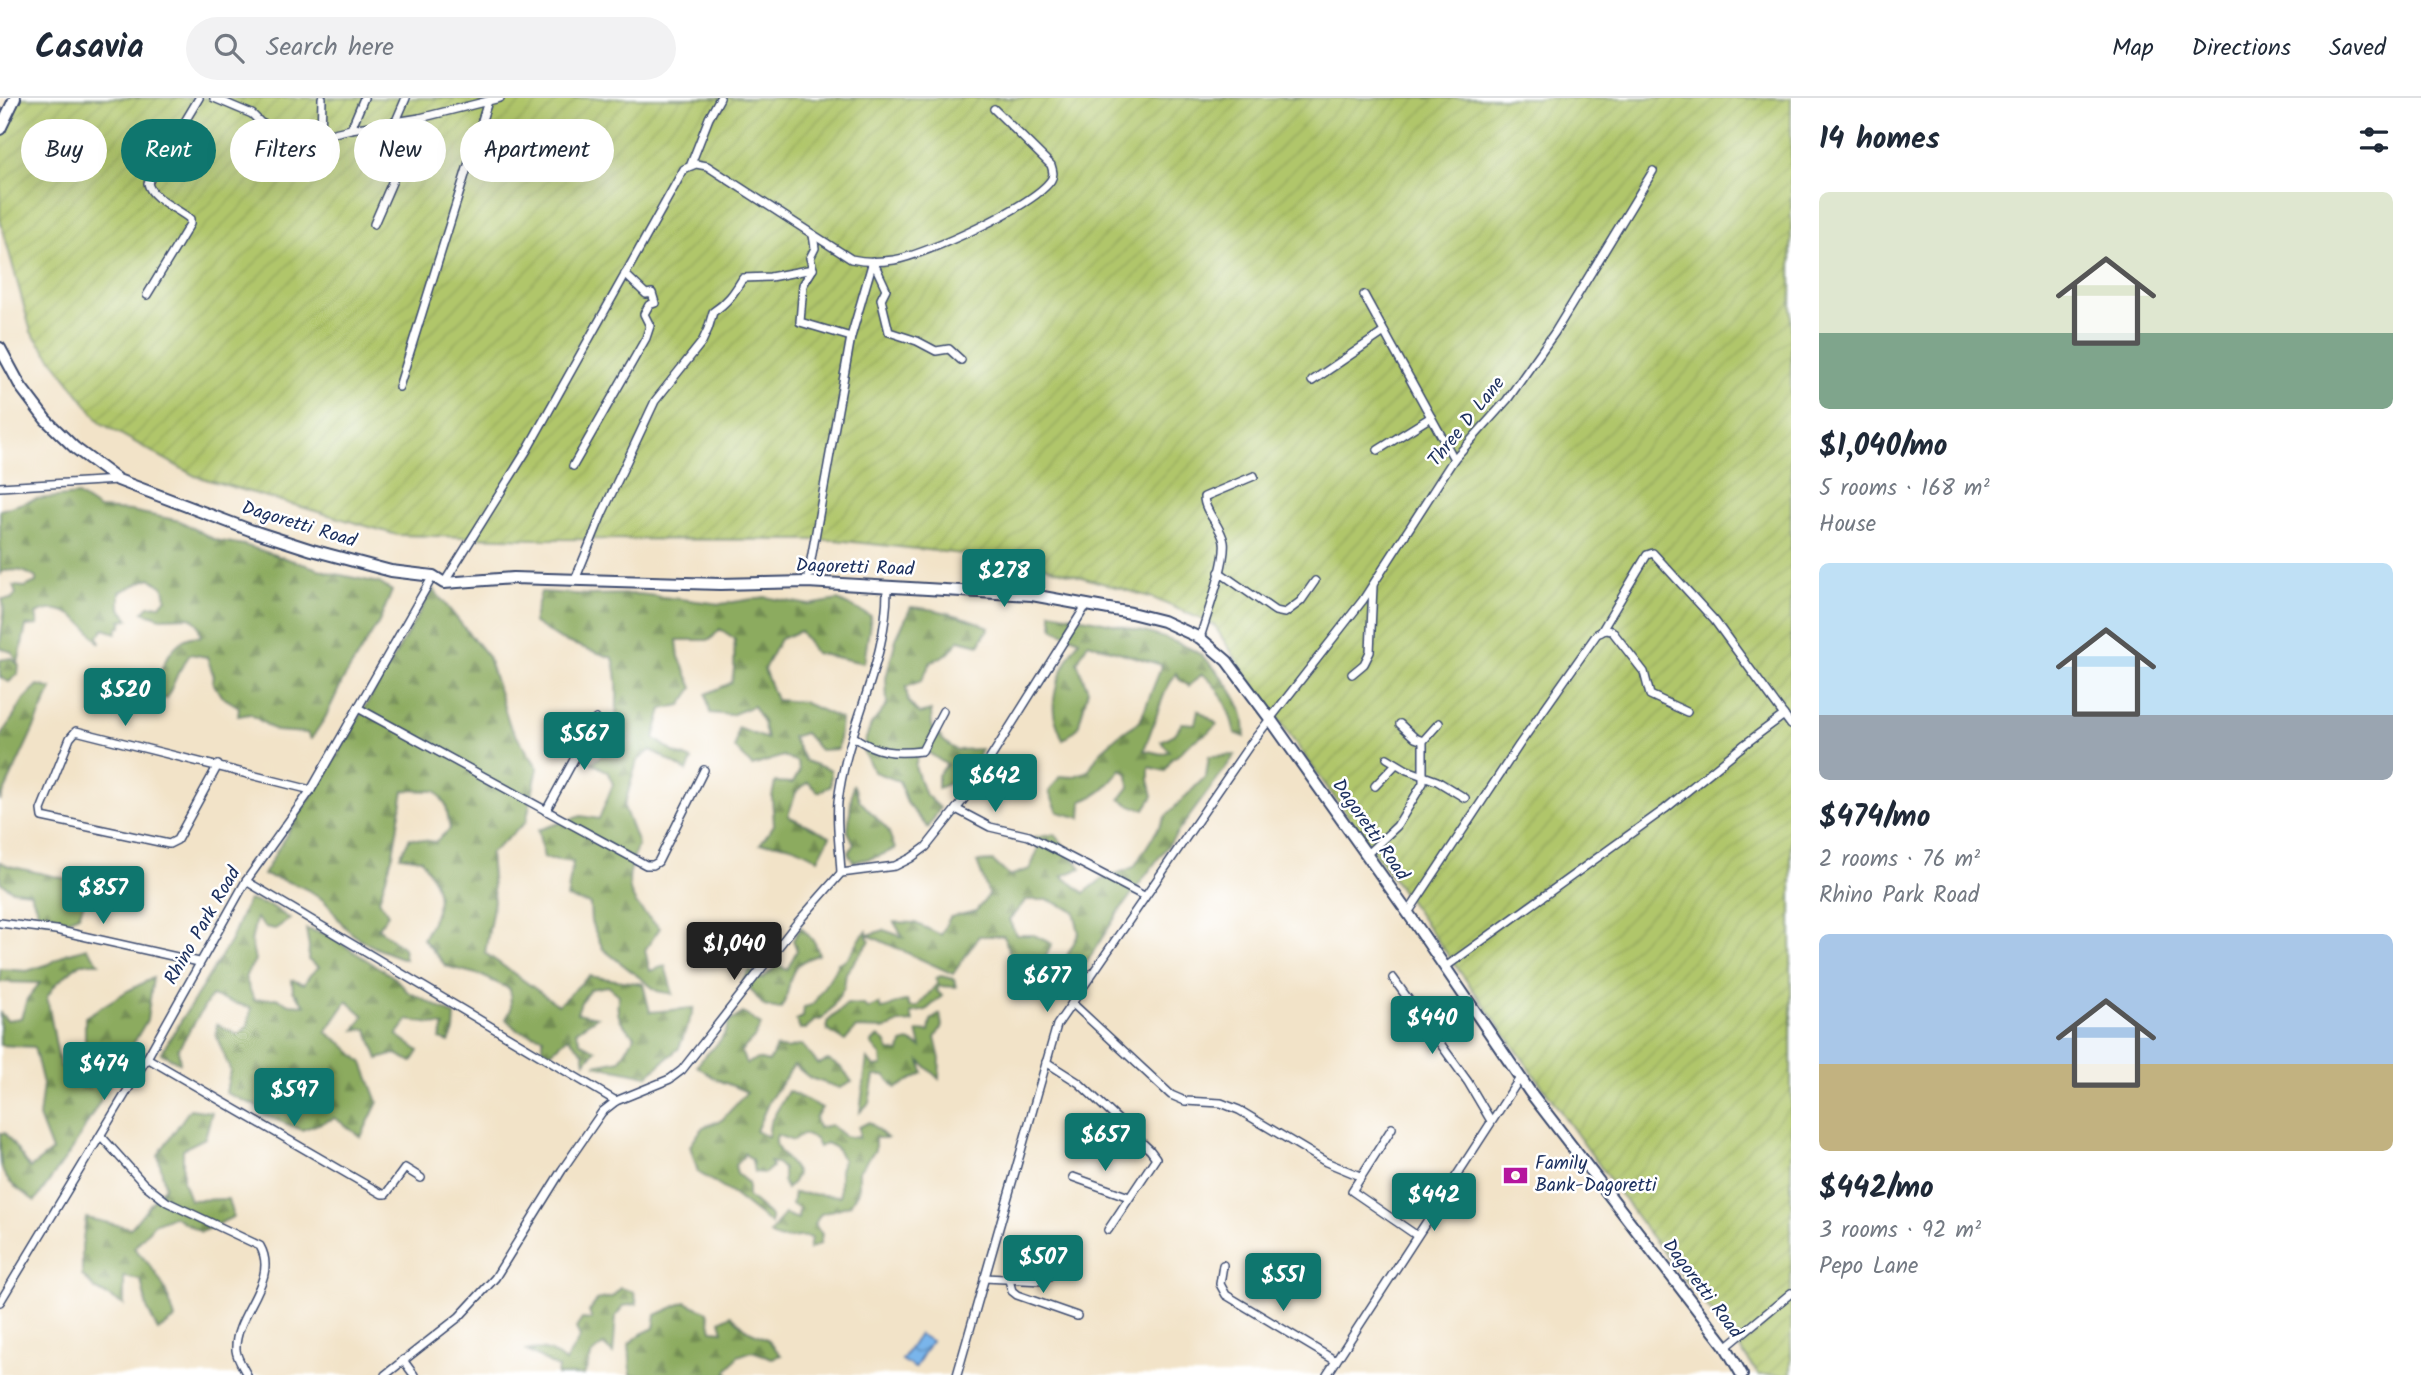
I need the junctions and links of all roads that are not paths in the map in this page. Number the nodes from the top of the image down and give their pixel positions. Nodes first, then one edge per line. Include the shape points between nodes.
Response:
1 (15, 98) edge
2 (199, 98) edge
3 (214, 98) edge
4 (322, 98) edge
5 (364, 98) edge
6 (407, 98) edge
7 (500, 98) edge
8 (720, 98) edge
9 (488, 102) junction
10 (994, 109) dead end
11 (420, 118) junction
12 (257, 119) edge
13 (321, 119) edge
14 (397, 119) edge
15 (412, 119) edge
16 (354, 128) edge
17 (0, 129) edge
18 (351, 129) junction
19 (340, 132) edge
20 (691, 164) junction
21 (1653, 171) dead end
22 (374, 224) dead end
23 (813, 234) junction
24 (873, 261) junction
25 (813, 269) junction
26 (625, 274) junction
27 (147, 295) dead end
28 (1364, 295) dead end
29 (1384, 332) junction
30 (851, 337) junction
31 (0, 348) edge
32 (961, 360) dead end
33 (1312, 382) dead end
34 (399, 387) dead end
35 (1431, 417) junction
36 (1378, 450) dead end
37 (1454, 459) junction
38 (573, 466) dead end
39 (1254, 475) dead end
40 (118, 480) junction
41 (0, 487) edge
42 (1219, 572) junction
43 (433, 576) junction
44 (575, 580) junction
45 (1315, 581) dead end
46 (807, 582) junction
47 (444, 583) junction
48 (1373, 585) junction
49 (887, 587) junction
50 (1087, 603) junction
51 (1601, 632) junction
52 (1199, 638) junction
53 (1352, 674) dead end
54 (358, 708) junction
55 (943, 711) dead end
56 (1687, 712) dead end
57 (1784, 715) junction
58 (596, 719) dead end
59 (1271, 720) junction
60 (1439, 723) dead end
61 (1400, 724) dead end
62 (1791, 724) edge
63 (854, 737) junction
64 (1423, 741) junction
65 (1387, 758) dead end
66 (1396, 764) junction
67 (218, 765) junction
68 (704, 770) dead end
69 (1423, 777) junction
70 (1375, 786) dead end
71 (311, 790) junction
72 (1465, 798) dead end
73 (956, 809) junction
74 (546, 811) junction
75 (1366, 855) junction
76 (841, 873) junction
77 (246, 881) junction
78 (1144, 896) junction
79 (1408, 913) junction
80 (0, 923) edge
81 (200, 962) junction
82 (1444, 968) junction
83 (1393, 978) dead end
84 (1072, 1003) junction
85 (146, 1059) junction
86 (1046, 1062) junction
87 (1520, 1078) junction
88 (616, 1101) junction
89 (1491, 1121) junction
90 (1392, 1128) dead end
91 (101, 1136) junction
92 (1360, 1176) junction
93 (1073, 1177) dead end
94 (421, 1178) dead end
95 (1129, 1197) junction
96 (1108, 1230) dead end
97 (1416, 1235) junction
98 (1060, 1246) dead end
99 (1223, 1265) dead end
100 (984, 1279) junction
101 (1009, 1280) junction
102 (4, 1288) edge
103 (1791, 1293) edge
104 (0, 1302) edge
105 (1077, 1316) dead end
106 (1726, 1348) junction
107 (403, 1360) junction
108 (1336, 1361) junction
109 (247, 1375) edge
110 (385, 1375) edge
111 (414, 1375) edge
112 (957, 1375) edge
113 (1328, 1375) edge
114 (1742, 1375) edge

1 - 17 main road
2 - 27 street via 148,183 152,192 190,219 190,224
3 - 12 street
4 - 13 street
5 - 18 street
6 - 14 street
7 - 9 street
8 - 20 street
9 - 11 street
9 - 34 street
10 - 24 street via 1051,165 1052,179 1041,191 969,232 895,260
11 - 15 street
11 - 22 street
16 - 18 street
18 - 19 street
20 - 23 street via 707,166
20 - 26 street
21 - 37 street, Three D Lane via 1550,339 1507,400
23 - 24 street via 851,259
23 - 25 street
24 - 30 street
24 - 32 street via 886,289 881,299 889,332 936,351 949,349
25 - 30 street via 803,285 800,322
25 - 44 street via 743,278 724,306 713,312 702,342 655,401
26 - 38 street via 646,294 652,293 655,303 645,314 650,326
26 - 47 street via 527,450
28 - 29 street
29 - 33 street
29 - 35 street
30 - 46 street
31 - 40 main road, Dagoretti Road via 20,387 46,420
35 - 36 street
35 - 37 street
37 - 48 street, Three D Lane
39 - 42 street via 1204,497 1224,541
40 - 41 street
40 - 43 main road, Dagoretti Road via 312,550
42 - 45 street via 1275,611 1285,613
42 - 52 street
43 - 47 main road, Dagoretti Road
43 - 54 street, Rhino Park Road
44 - 46 main road, Dagoretti Road
44 - 47 main road, Dagoretti Road
46 - 49 main road, Dagoretti Road
48 - 53 street via 1370,652
48 - 59 street, Three D Lane
49 - 50 main road, Dagoretti Road via 1032,595
49 - 63 street via 887,617 877,664
50 - 52 main road, Dagoretti Road via 1163,621
50 - 73 street
51 - 56 street via 1612,631 1623,644 1644,672 1650,695
51 - 57 street via 1647,555 1653,553 1715,621
51 - 79 street via 1519,745
52 - 59 main road, Dagoretti Road via 1227,661
54 - 71 street, Rhino Park Road
54 - 74 street
55 - 63 street via 922,751 898,754 869,747
57 - 62 street
57 - 82 street via 1665,809
58 - 74 street
59 - 75 main road, Dagoretti Road
59 - 78 street, Three D Lane
60 - 64 street
61 - 64 street
63 - 76 street via 838,803
64 - 69 street
65 - 66 street
66 - 69 street
66 - 70 street
67 - 67 street via 177,840 169,845 42,817 40,810 76,731
67 - 71 street
68 - 74 street via 653,865 639,863
69 - 72 street
69 - 75 street via 1397,825
71 - 77 street, Rhino Park Road
73 - 76 street via 926,847 911,858 895,866
73 - 78 street via 990,827 1029,835
75 - 79 main road, Dagoretti Road
76 - 88 street via 682,1070
77 - 81 street, Rhino Park Road
77 - 88 street
78 - 84 street, Three D Lane
79 - 82 main road, Dagoretti Road
80 - 81 street via 56,930
81 - 85 street, Rhino Park Road
82 - 87 main road, Dagoretti Road
83 - 89 street
84 - 86 street, Three D Lane via 1057,1025
84 - 92 street via 1171,1095 1239,1110 1326,1162
85 - 91 street, Rhino Park Road
85 - 94 street via 382,1194 405,1168
86 - 95 street via 1079,1083 1156,1158
86 - 100 street, Three D Lane
87 - 89 street
87 - 106 main road, Dagoretti Road
88 - 107 street via 602,1112 562,1170 495,1278 459,1317
89 - 97 street
90 - 92 street
91 - 102 street, Rhino Park Road via 24,1266
91 - 109 street via 144,1184 167,1202 260,1246 264,1273 241,1324 236,1351
92 - 97 street via 1354,1194
93 - 95 street
95 - 96 street
97 - 108 street
98 - 101 street via 1049,1279
99 - 108 street via 1220,1284 1226,1295
100 - 101 street
100 - 112 street, Three D Lane
101 - 105 street via 1017,1295
102 - 104 street, Rhino Park Road
103 - 106 street
106 - 114 main road, Dagoretti Road
107 - 110 street
107 - 111 street
108 - 113 street

